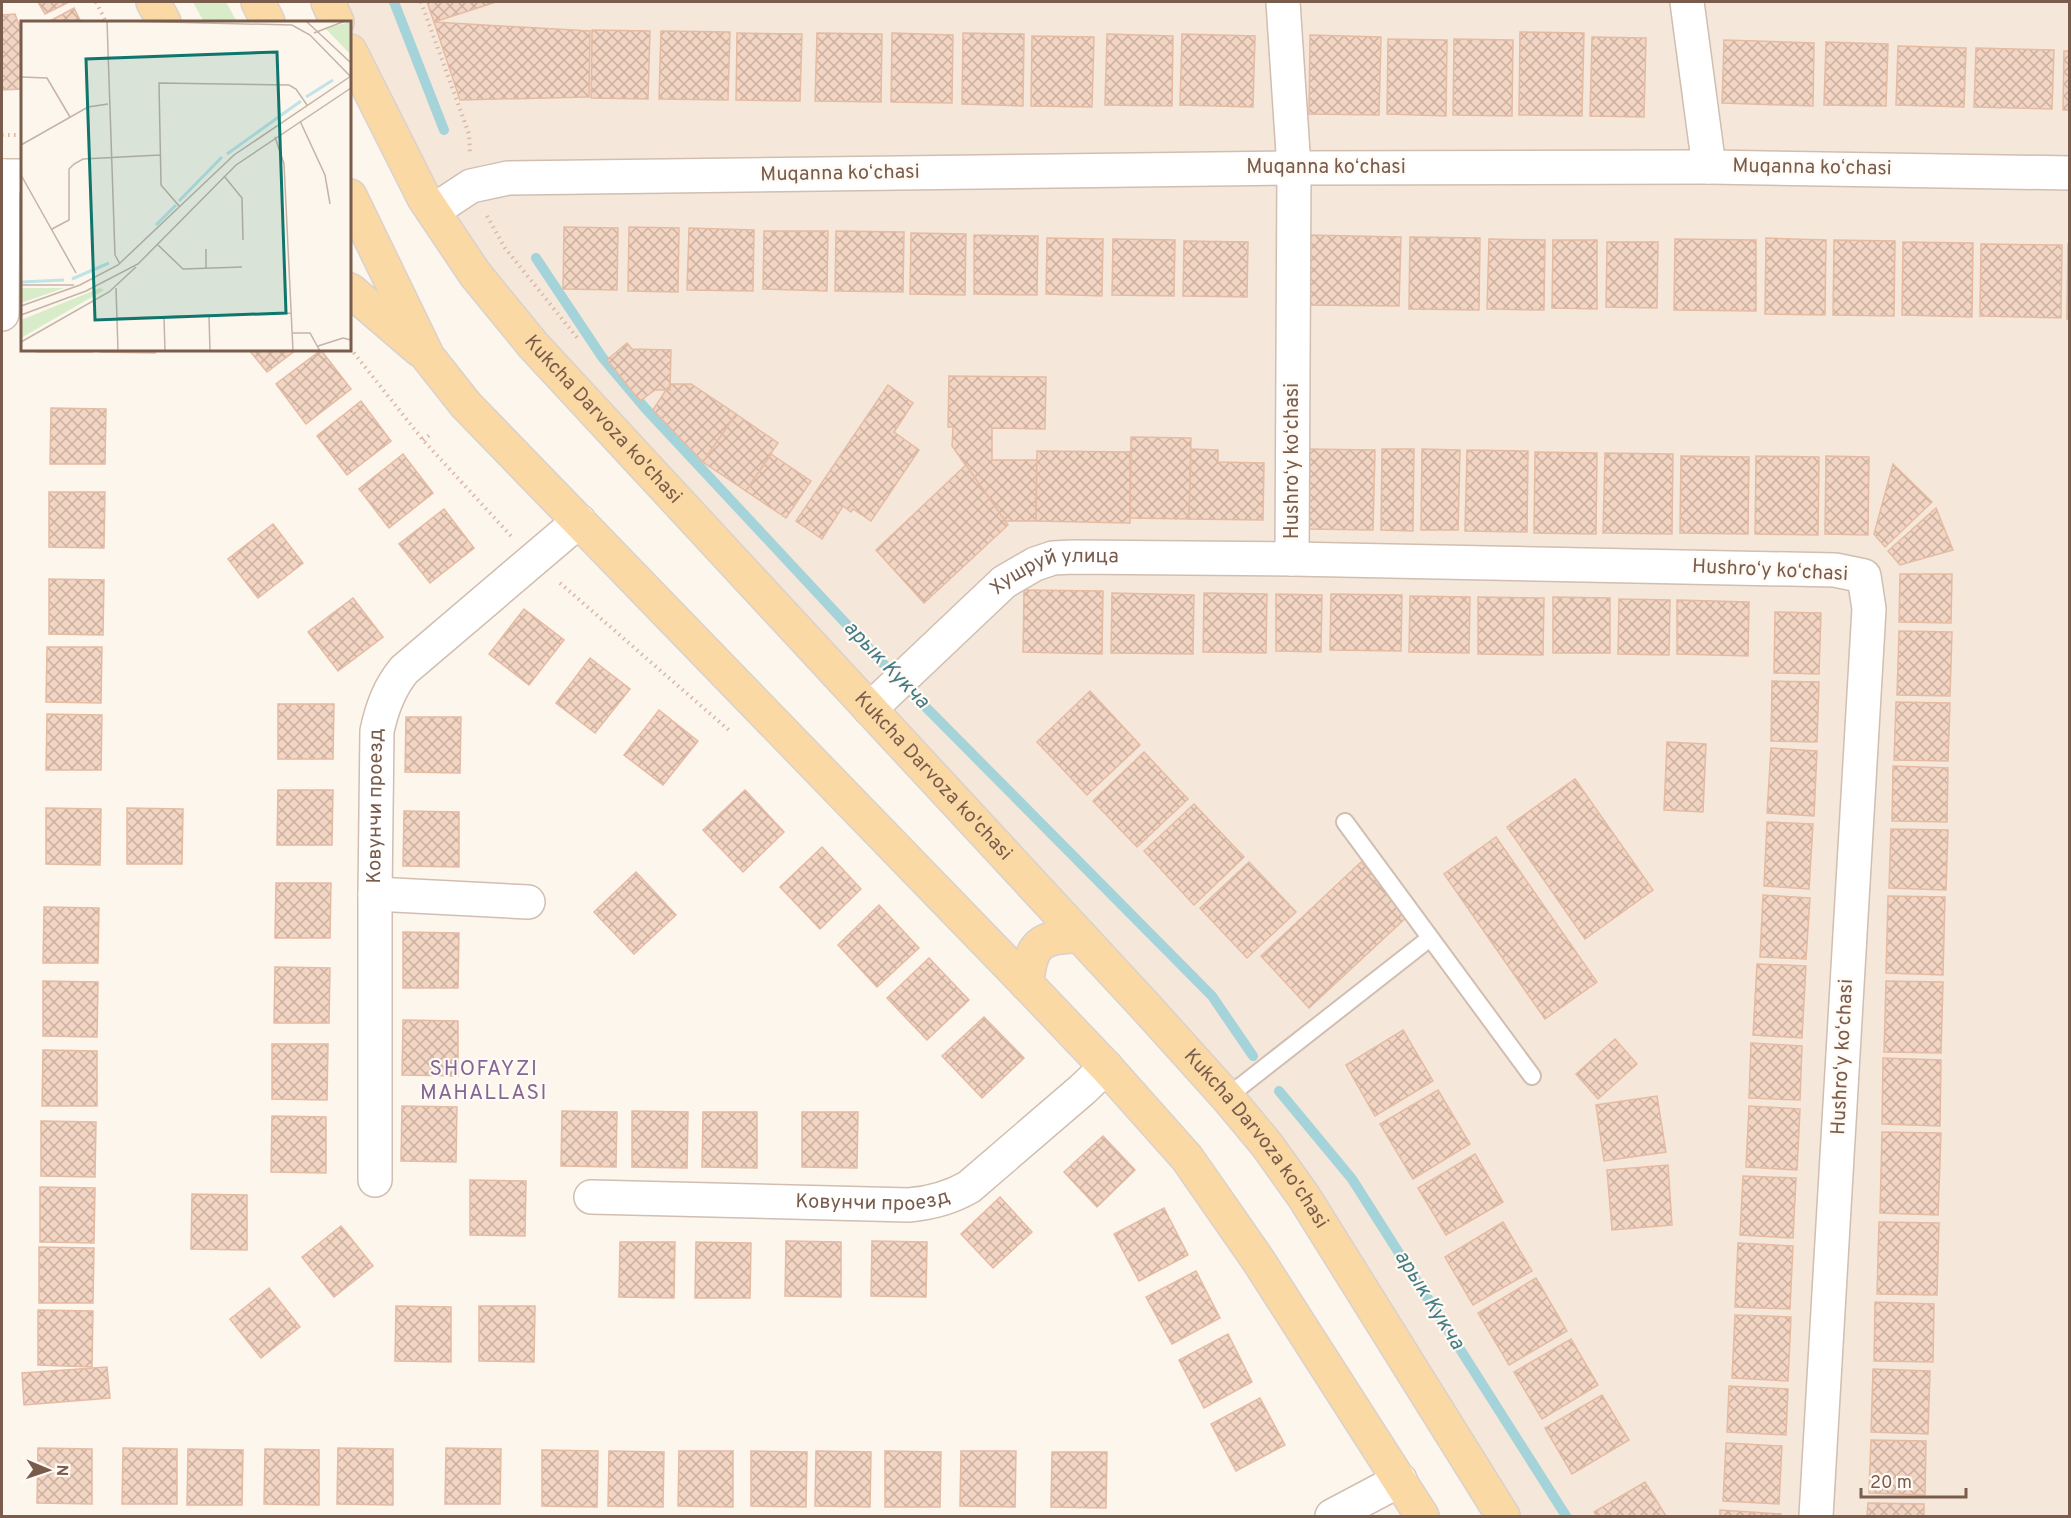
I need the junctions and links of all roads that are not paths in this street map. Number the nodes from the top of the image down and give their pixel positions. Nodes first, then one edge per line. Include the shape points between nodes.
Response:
1 (153, 2) edge
2 (258, 2) edge
3 (328, 2) edge
4 (1282, 2) edge
5 (1687, 2) edge
6 (163, 21) edge
7 (268, 21) edge
8 (337, 21) edge
9 (351, 53) edge
10 (1709, 166) junction
11 (1294, 168) junction
12 (2070, 173) edge
13 (9, 176) edge
14 (351, 198) edge
15 (432, 212) junction
16 (351, 291) edge
17 (2, 314) edge
18 (428, 357) junction
19 (579, 521) junction
20 (1292, 559) junction
21 (881, 699) junction
22 (1345, 822) dead end
23 (375, 894) junction
24 (528, 902) dead end
25 (1080, 936) junction
26 (1430, 938) junction
27 (1028, 984) junction
28 (1106, 1066) junction
29 (1532, 1076) dead end
30 (1227, 1097) junction
31 (375, 1180) dead end
32 (591, 1197) dead end
33 (1400, 1480) junction
34 (1332, 1516) edge
35 (1422, 1516) edge
36 (1503, 1516) edge
37 (1816, 1516) edge

1 - 6 main road
2 - 7 main road
3 - 8 main road
4 - 11 street, Hushroʻy koʻchasi
5 - 10 street
9 - 15 main road, Kukcha Darvoza ko'chasi
10 - 11 street, Muqanna koʻchasi
10 - 12 street, Muqanna koʻchasi
11 - 15 street, Muqanna koʻchasi via 508,178 471,186
11 - 20 street, Hushroʻy koʻchasi
13 - 17 street
14 - 18 main road
15 - 21 main road, Kukcha Darvoza ko'chasi via 475,274 533,345
16 - 18 main road
18 - 19 main road via 466,405
19 - 23 street, Ковунчи проезд via 394,682 377,731
19 - 27 main road
20 - 21 street, Хушруй улица via 1073,557 1035,564 1004,582
20 - 37 street, Hushroʻy koʻchasi via 1835,570 1864,576 1869,609
21 - 25 main road, Kukcha Darvoza ko'chasi
22 - 26 lane
23 - 24 street
23 - 31 street, Ковунчи проезд
25 - 27 main road via 1059,936 1040,943 1029,961
25 - 30 main road, Kukcha Darvoza ko'chasi
26 - 29 lane
26 - 30 lane
27 - 28 main road
28 - 32 street, Ковунчи проезд via 969,1187 926,1203
28 - 33 main road via 1187,1158 1224,1209
30 - 36 main road, Kukcha Darvoza ko'chasi via 1304,1197
33 - 34 street
33 - 35 main road

